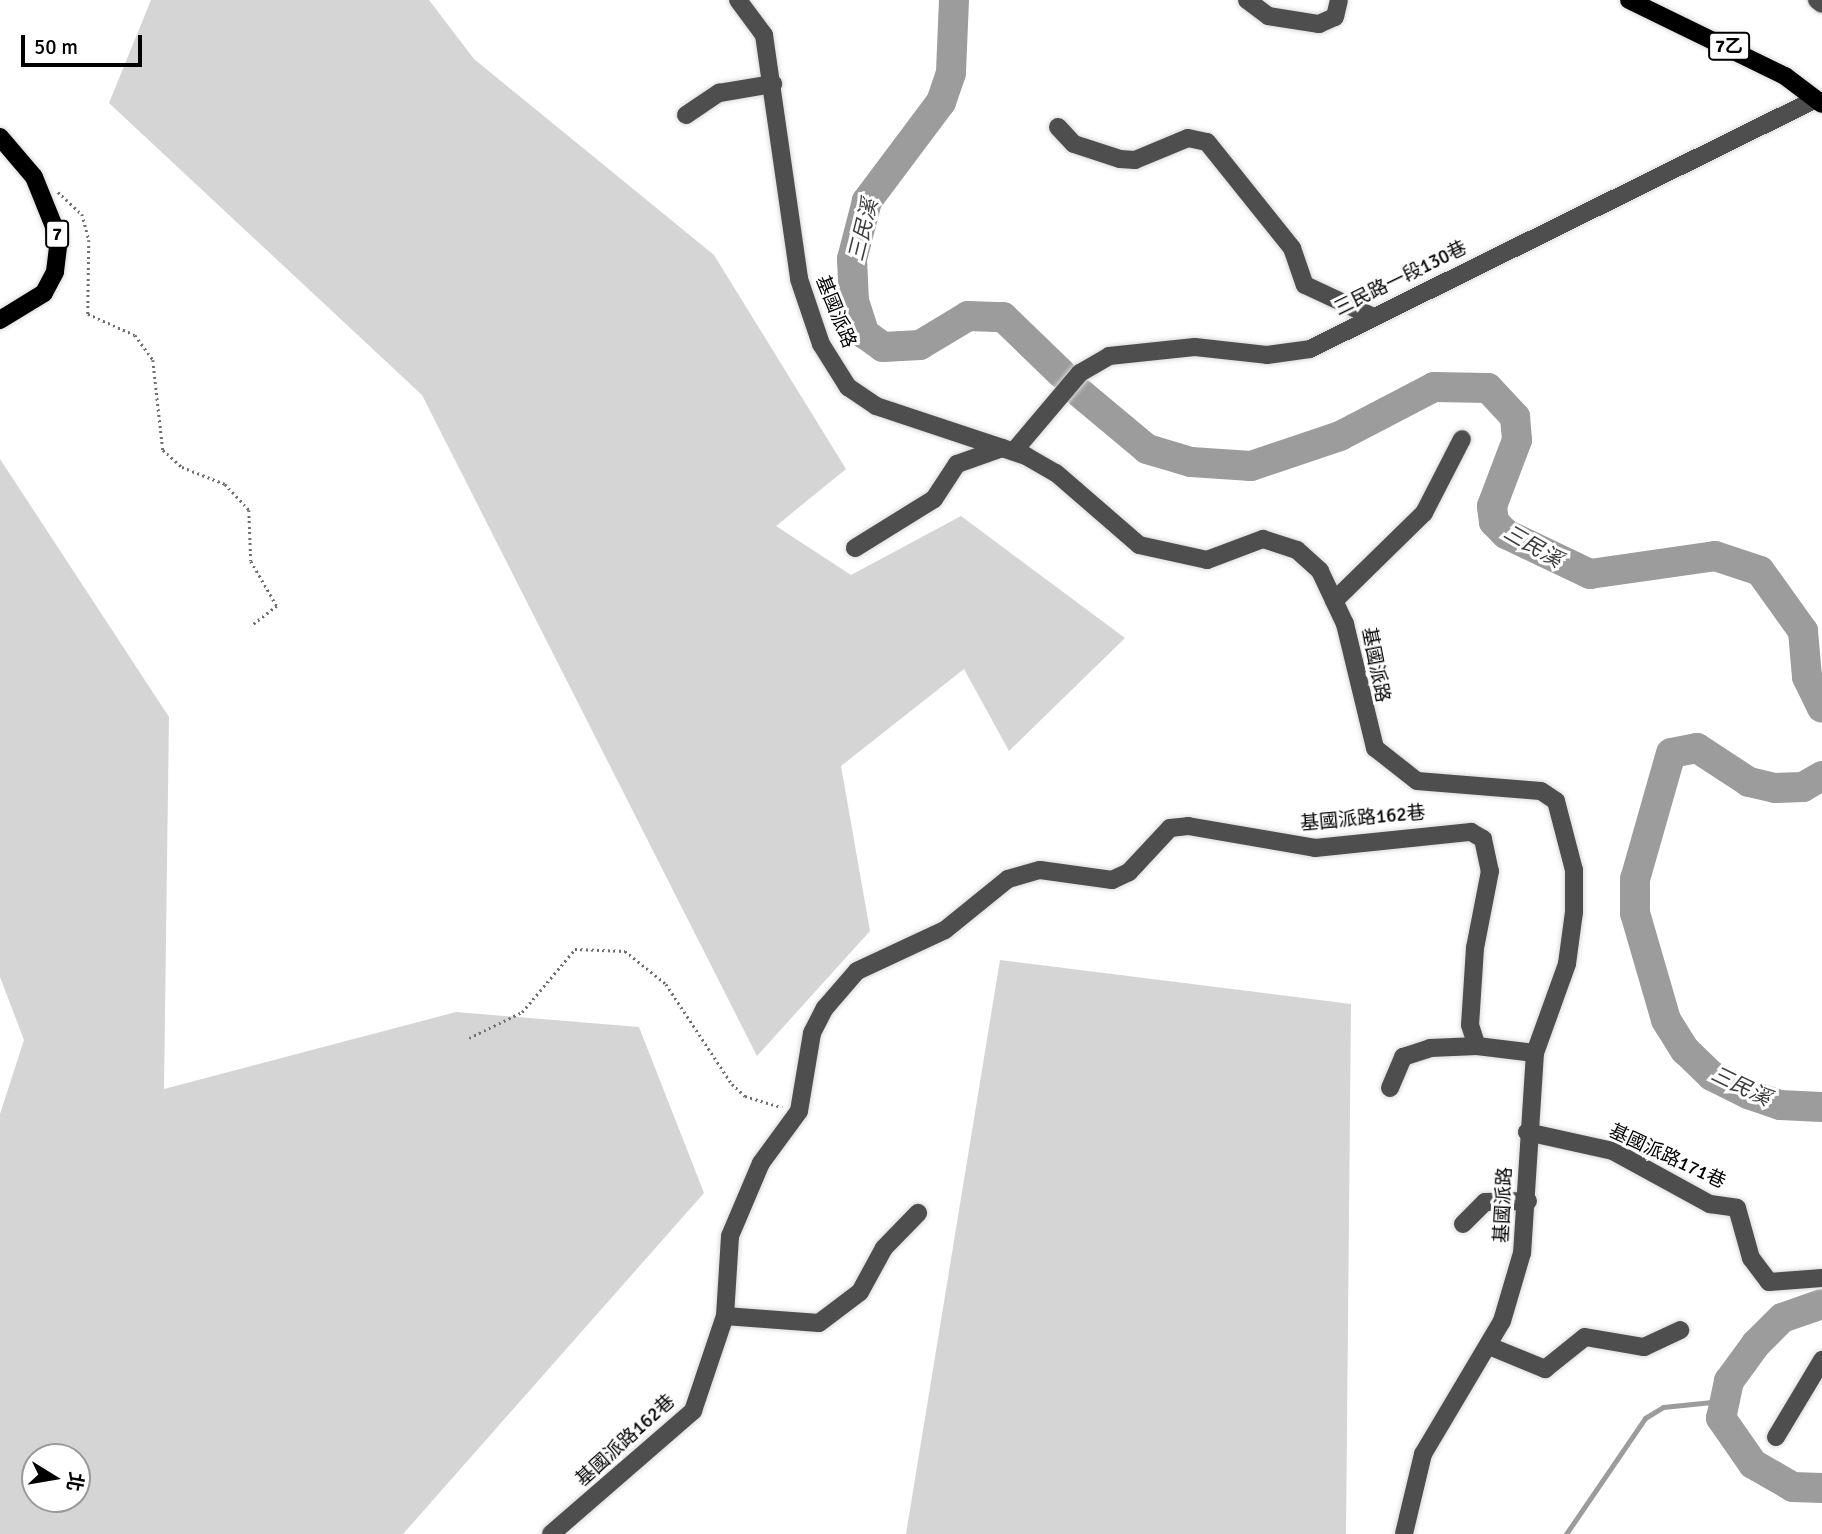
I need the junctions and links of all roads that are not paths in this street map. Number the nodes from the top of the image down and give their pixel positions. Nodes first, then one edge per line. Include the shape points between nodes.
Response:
1 (738, 0) edge
2 (1247, 0) edge
3 (1339, 0) edge
4 (1629, 0) edge
5 (1817, 0) edge
6 (1822, 4) edge
7 (773, 84) junction
8 (1819, 101) edge
9 (685, 115) dead end
10 (1058, 127) dead end
11 (0, 137) edge
12 (1369, 315) junction
13 (0, 320) edge
14 (1462, 439) dead end
15 (1008, 450) junction
16 (855, 548) dead end
17 (1334, 601) junction
18 (1477, 1046) junction
19 (1535, 1053) junction
20 (1390, 1088) dead end
21 (1527, 1132) junction
22 (1528, 1201) junction
23 (918, 1213) dead end
24 (1463, 1224) dead end
25 (1822, 1278) edge
26 (724, 1316) junction
27 (1680, 1330) dead end
28 (1489, 1346) junction
29 (1822, 1360) edge
30 (1776, 1437) dead end
31 (551, 1534) edge
32 (1404, 1534) edge

1 - 7 street, 基國派路 via 764,34
2 - 3 street via 1268,16 1319,24 1335,17
4 - 8 main road, 7乙 via 1742,52
5 - 6 street
7 - 9 street via 719,93
7 - 15 street, 基國派路 via 799,279 821,344 848,387 876,406
8 - 12 street, 三民路一段130巷
10 - 12 street via 1074,144 1120,159 1135,160 1188,138 1207,142 1292,248 1305,285
11 - 13 main road, 7 via 34,177 59,239 55,272 28,308
12 - 15 street, 三民路一段130巷 via 1292,354 1195,347 1109,356 1080,373
14 - 17 street via 1424,513
15 - 16 street via 957,464 934,499
15 - 17 street, 基國派路 via 1056,473 1139,545 1207,560 1263,539 1281,542 1320,571
17 - 19 street, 基國派路 via 1345,624 1364,721 1375,748 1400,772 1452,787 1541,791 1556,801 1574,870 1574,912 1567,964
18 - 19 street
18 - 20 street via 1430,1048 1403,1057
18 - 26 street, 基國派路162巷 via 1470,1025 1475,948 1490,872 1483,839 1456,830 1315,848 1188,826 1170,828 1129,872 1112,880 1040,870 1008,879 945,930 856,971 812,1033 799,1111 761,1163 738,1212 727,1256
19 - 21 street, 基國派路
21 - 22 street, 基國派路
21 - 25 street, 基國派路171巷 via 1613,1151 1710,1204 1737,1208 1744,1217 1751,1258 1769,1282
22 - 24 street via 1485,1202
22 - 28 street, 基國派路 via 1511,1299
23 - 26 street via 884,1248 860,1292 819,1323
26 - 31 street, 基國派路162巷 via 693,1411
27 - 28 street via 1644,1347 1585,1337 1545,1369
28 - 32 street, 基國派路 via 1423,1454
29 - 30 street

